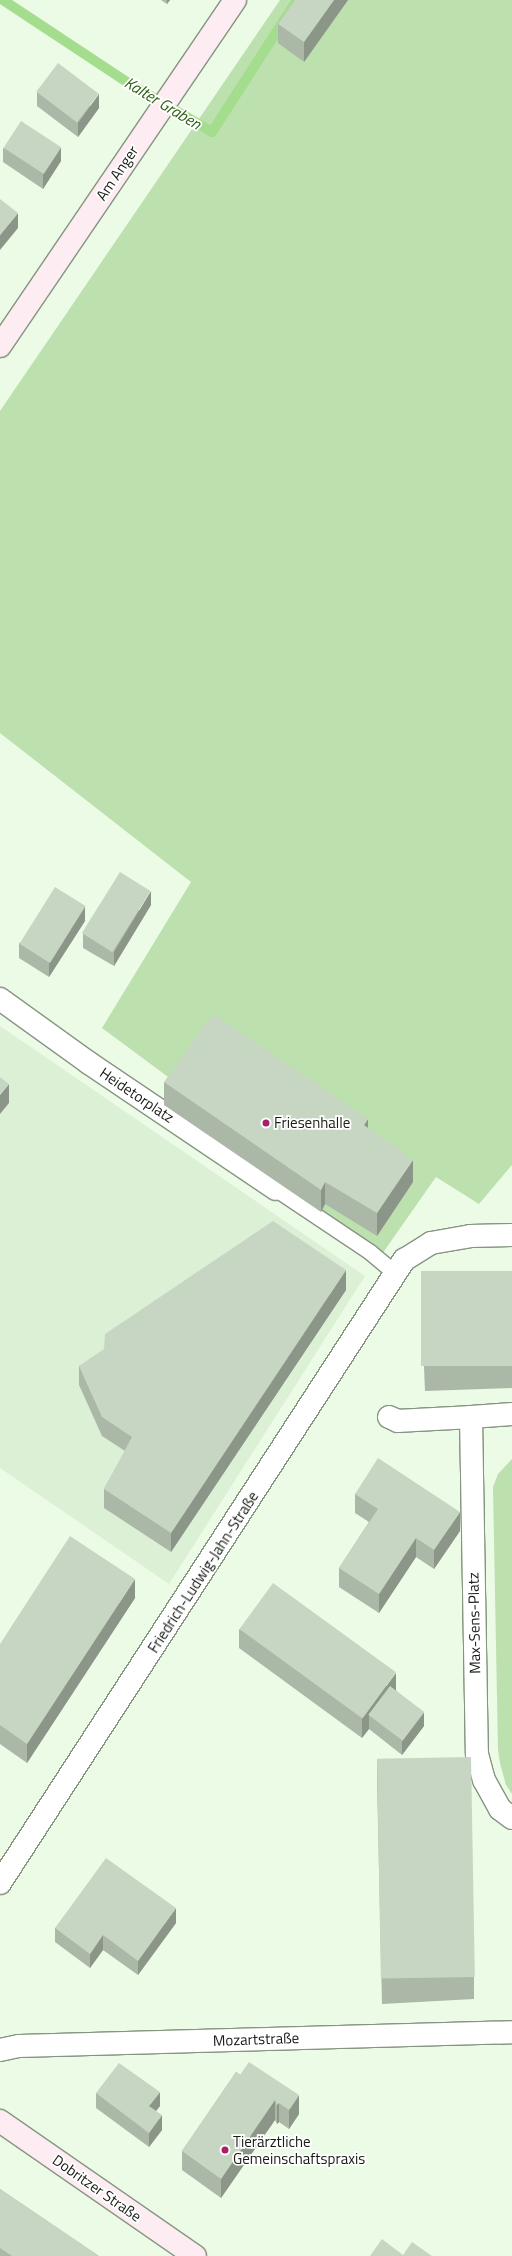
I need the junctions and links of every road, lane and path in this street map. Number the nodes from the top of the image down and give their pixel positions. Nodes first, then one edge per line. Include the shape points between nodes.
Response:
1 (235, 0) edge
2 (0, 346) edge
3 (0, 999) edge
4 (276, 1189) joint
5 (512, 1235) edge
6 (399, 1266) junction
7 (512, 1414) edge
8 (389, 1417) dead end
9 (471, 1417) junction
10 (512, 1818) edge
11 (0, 1883) edge
12 (512, 2032) edge
13 (0, 2050) edge
14 (0, 2121) edge
15 (195, 2256) edge

1 - 2 street, Am Anger
3 - 4 street, Heidetorplatz via 89,1063
4 - 6 lane via 370,1252
5 - 6 street via 443,1240 426,1245
6 - 11 street, Friedrich-Ludwig-Jahn-Straße via 326,1383
7 - 9 street
8 - 9 street via 398,1421
9 - 10 street, Max-Sens-Platz via 476,1754 493,1798 500,1809
12 - 13 street, Mozartstraße via 18,2046
14 - 15 street, Dobritzer Straße

